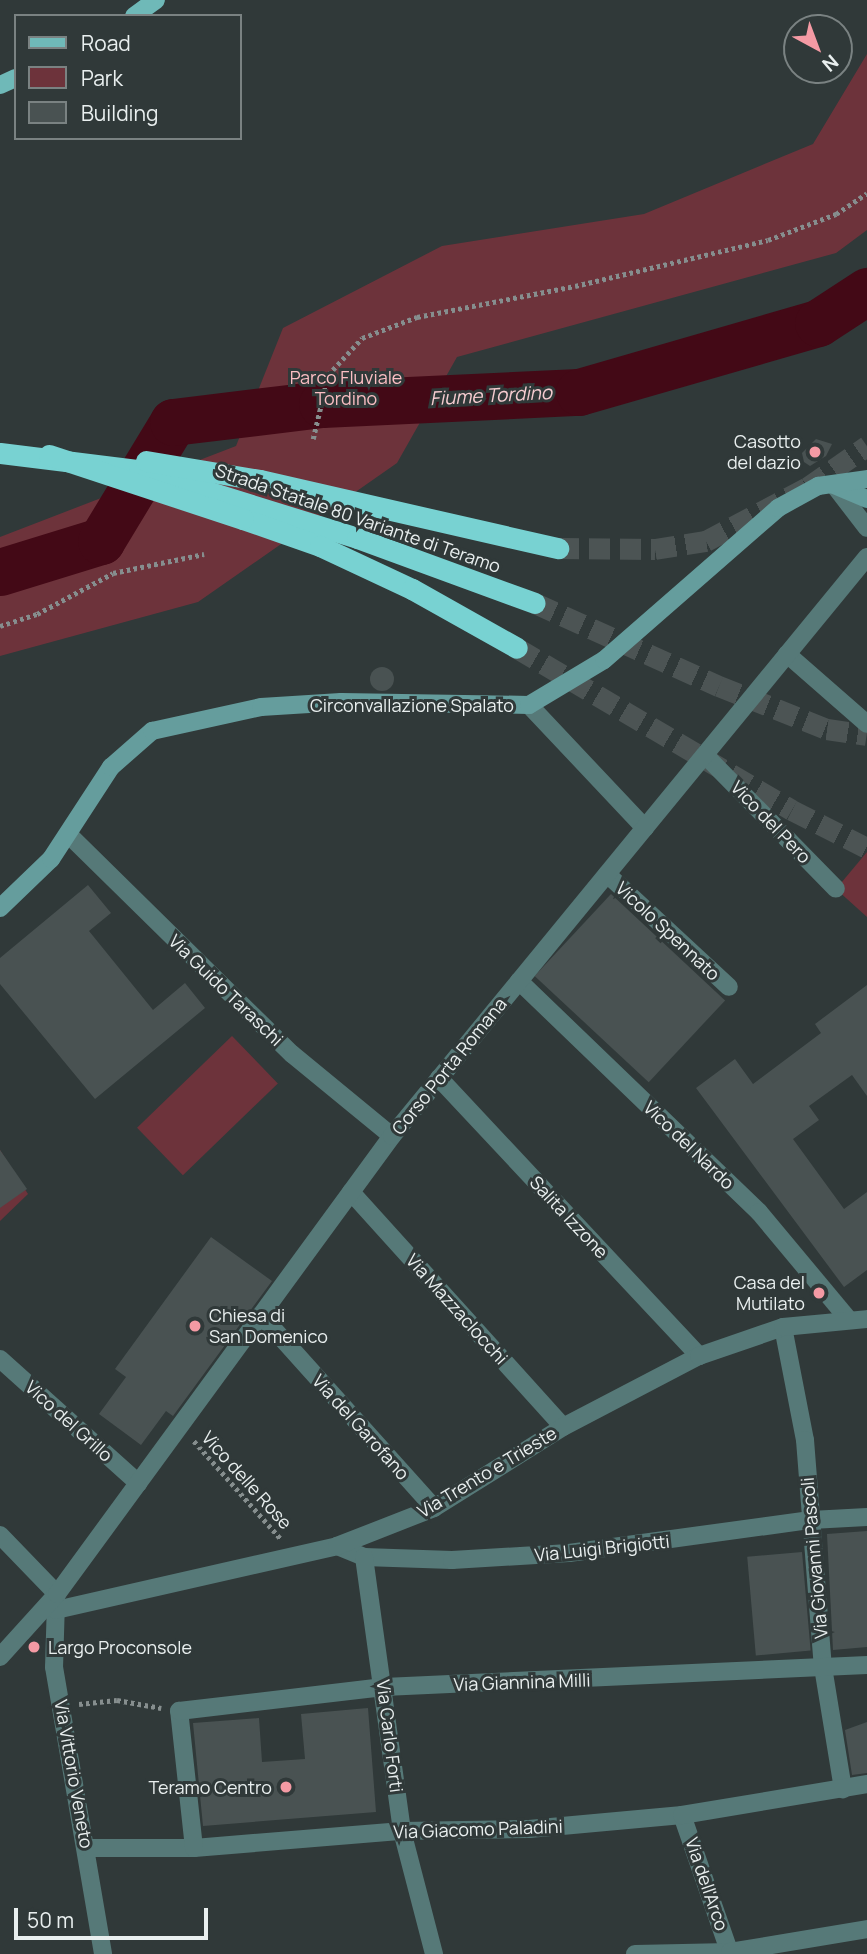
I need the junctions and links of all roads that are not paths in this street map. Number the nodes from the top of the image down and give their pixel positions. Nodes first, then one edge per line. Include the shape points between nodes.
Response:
1 (156, 0) edge
2 (137, 14) edge
3 (0, 453) edge
4 (49, 455) junction
5 (867, 479) edge
6 (834, 485) junction
7 (867, 499) edge
8 (246, 511) junction
9 (867, 528) edge
10 (558, 548) tunnel mouth
11 (867, 557) edge
12 (535, 603) tunnel mouth
13 (517, 648) tunnel mouth
14 (787, 654) junction
15 (529, 705) junction
16 (867, 724) edge
17 (705, 755) junction
18 (645, 828) junction
19 (68, 834) junction
20 (607, 874) junction
21 (836, 889) dead end
22 (0, 908) edge
23 (519, 981) junction
24 (729, 987) dead end
25 (439, 1079) junction
26 (392, 1136) junction
27 (351, 1192) junction
28 (261, 1315) junction
29 (848, 1319) junction
30 (867, 1319) edge
31 (783, 1327) junction
32 (699, 1356) junction
33 (0, 1359) edge
34 (562, 1427) junction
35 (138, 1483) junction
36 (434, 1508) junction
37 (867, 1517) edge
38 (811, 1520) junction
39 (0, 1535) edge
40 (337, 1546) junction
41 (363, 1557) junction
42 (56, 1602) junction
43 (0, 1657) edge
44 (867, 1665) edge
45 (823, 1667) junction
46 (384, 1687) junction
47 (867, 1784) edge
48 (843, 1789) junction
49 (682, 1815) junction
50 (402, 1831) junction
51 (87, 1848) junction
52 (194, 1848) junction
53 (867, 1929) edge
54 (730, 1953) edge
55 (103, 1954) edge
56 (435, 1954) edge
57 (635, 1954) edge

1 - 2 main road
3 - 4 highway
4 - 8 highway, bridge
4 - 10 highway via 104,455 260,480
5 - 6 main road, Circonvallazione Spalato
6 - 7 main road
6 - 9 street
6 - 15 main road, Circonvallazione Spalato via 818,486 771,513 604,660
8 - 12 highway, Strada Statale 80 Variante di Teramo
8 - 13 highway via 400,584
11 - 14 street, Corso Porta Romana
14 - 16 street
14 - 17 street, Corso Porta Romana
15 - 18 street
15 - 19 main road, Circonvallazione Spalato via 341,702 261,707 152,731 111,767
17 - 18 street, Corso Porta Romana
17 - 21 street, Vico del Pero
18 - 20 street, Corso Porta Romana
19 - 22 main road, Circonvallazione Spalato via 33,879
19 - 26 street, Via Guido Taraschi via 292,1054
20 - 23 street, Corso Porta Romana
20 - 24 street, Vicolo Spennato
23 - 25 street, Corso Porta Romana
23 - 29 street, Vico del Nardo via 759,1212
25 - 26 street, Corso Porta Romana
25 - 32 street, Salita Izzone
26 - 27 street, Corso Porta Romana
27 - 28 street, Corso Porta Romana
27 - 34 street, Via Mazzaclocchi
28 - 35 street, Corso Porta Romana
28 - 36 street, Via del Garofano
29 - 30 street, Via Trento e Trieste
29 - 31 street, Via Trento e Trieste
31 - 32 street, Via Trento e Trieste
31 - 38 street, Via Giovanni Pascoli via 805,1440
32 - 34 street, Via Trento e Trieste
33 - 35 street, Vico del Grillo
34 - 36 street, Via Trento e Trieste
35 - 42 street, Corso Porta Romana
36 - 40 street, Via Trento e Trieste
37 - 38 street, Via Luigi Brigiotti
38 - 41 street, Via Luigi Brigiotti via 569,1553 452,1560
38 - 45 street, Via Giovanni Pascoli
39 - 42 street
40 - 41 street, Via Luigi Brigiotti
40 - 42 street, Via Trento e Trieste
41 - 46 street, Via Carlo Forti
42 - 43 street
42 - 51 street, Via Vittorio Veneto via 54,1667
44 - 45 street, Via Giannina Milli
45 - 46 street, Via Giannina Milli
45 - 48 street, Via Giovanni Pascoli
46 - 50 street, Via Carlo Forti
46 - 52 street, Via Giannina Milli via 179,1711
47 - 48 street, Via Giacomo Paladini
48 - 49 street, Via Giacomo Paladini
49 - 50 street, Via Giacomo Paladini via 528,1829
49 - 54 street, Via dell'Arco
50 - 52 street, Via Giacomo Paladini
50 - 56 street, Via Carlo Forti
51 - 52 street, Via Giacomo Paladini
51 - 55 street, Via Vittorio Veneto
53 - 54 street
54 - 57 street

